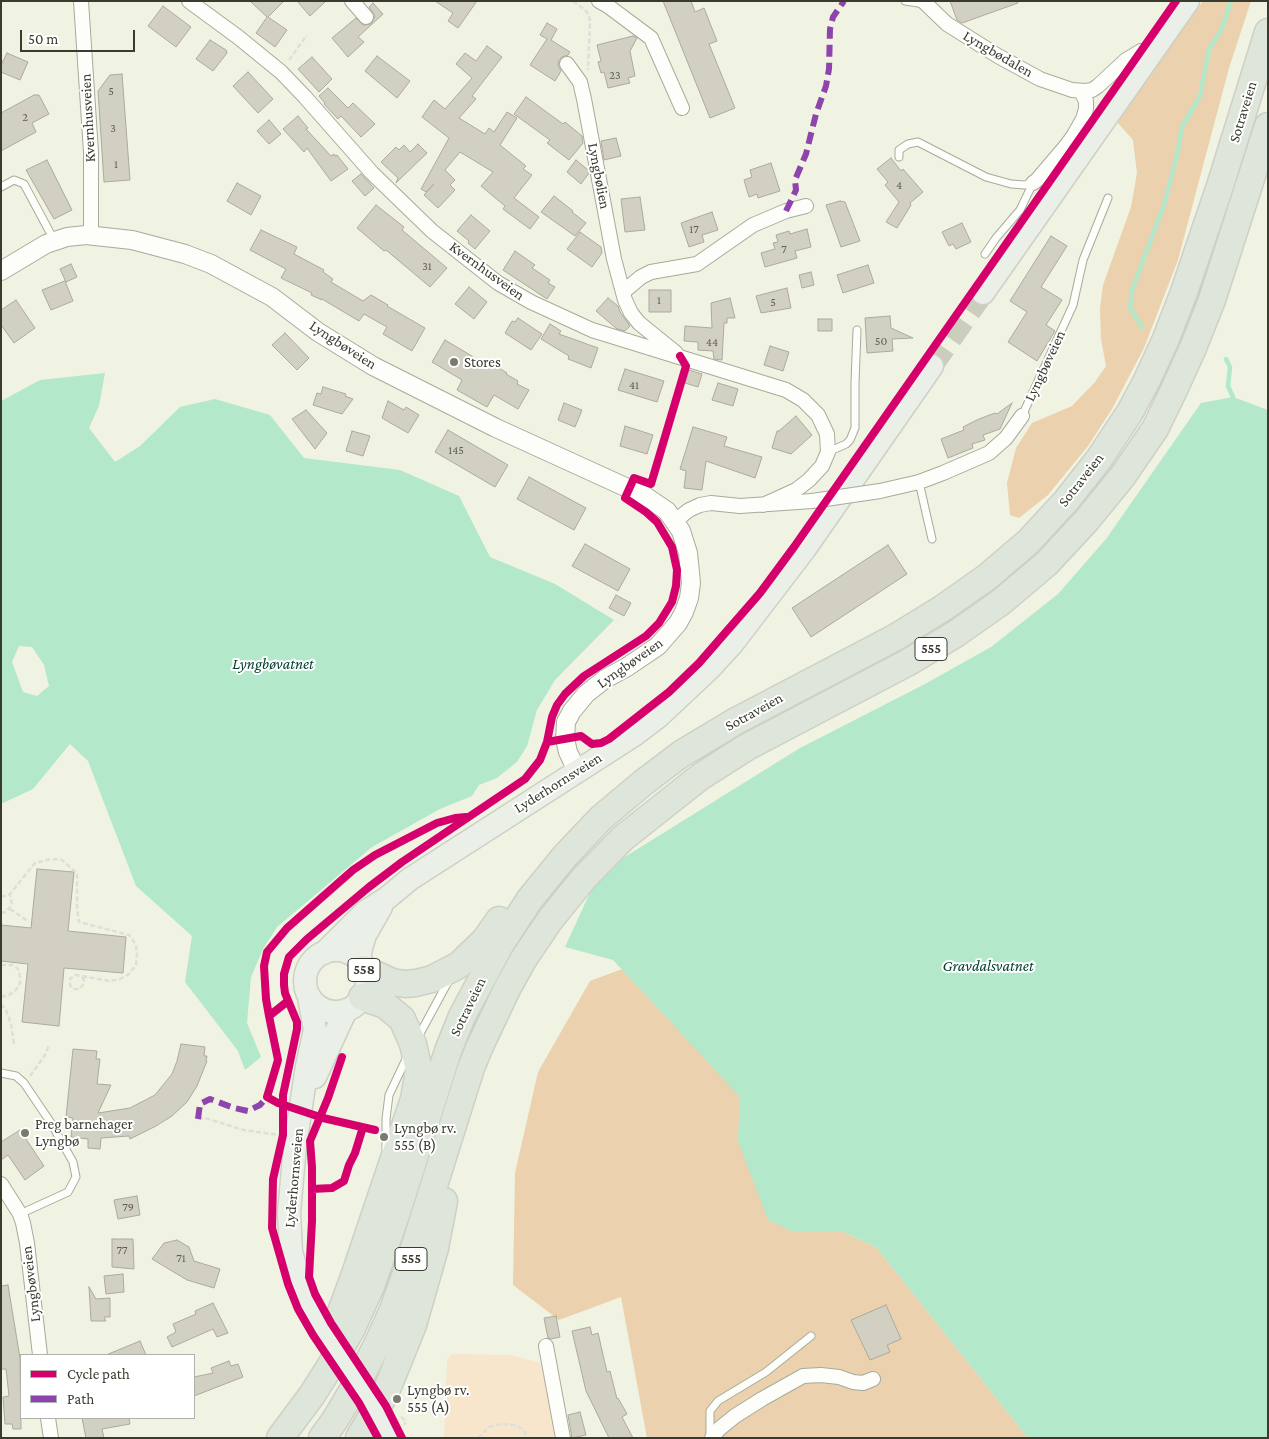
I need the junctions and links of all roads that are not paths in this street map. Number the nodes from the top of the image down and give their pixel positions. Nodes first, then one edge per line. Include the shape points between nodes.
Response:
1 (81, 1) edge
2 (189, 1) edge
3 (352, 1) edge
4 (905, 1) edge
5 (1188, 1) edge
6 (924, 2) edge
7 (606, 3) edge
8 (366, 17) dead end
9 (1268, 32) edge
10 (1150, 56) junction
11 (567, 64) dead end
12 (1082, 91) junction
13 (682, 108) dead end
14 (1268, 126) edge
15 (1072, 151) junction
16 (899, 157) dead end
17 (1033, 183) junction
18 (1, 186) edge
19 (1108, 198) dead end
20 (806, 206) dead end
21 (91, 235) junction
22 (54, 241) junction
23 (985, 254) dead end
24 (1, 271) edge
25 (623, 292) junction
26 (983, 293) tunnel mouth
27 (858, 330) dead end
28 (680, 356) junction
29 (932, 366) tunnel mouth
30 (1022, 416) joint
31 (828, 452) junction
32 (919, 482) junction
33 (763, 505) junction
34 (675, 521) junction
35 (932, 539) dead end
36 (577, 771) junction
37 (601, 818) junction
38 (387, 898) junction
39 (324, 952) junction
40 (362, 965) junction
41 (459, 966) junction
42 (310, 997) junction
43 (354, 1003) junction
44 (414, 1044) junction
45 (471, 1068) junction
46 (1, 1073) edge
47 (287, 1131) junction
48 (1, 1184) edge
49 (20, 1214) junction
50 (811, 1336) dead end
51 (546, 1346) dead end
52 (40, 1354) edge
53 (873, 1379) dead end
54 (48, 1419) edge
55 (395, 1432) edge
56 (284, 1433) edge
57 (51, 1438) edge
58 (322, 1438) edge
59 (359, 1438) edge
60 (563, 1438) edge
61 (711, 1438) edge

1 - 21 street, Kvernhusveien via 91,152
2 - 28 street, Kvernhusveien via 281,72 372,173 432,230 498,283 592,330
3 - 8 street
4 - 6 lane
5 - 10 main road
6 - 12 street, Lyngbødalen via 947,24 1006,60 1040,79
7 - 13 street via 651,38
9 - 37 highway, Sotraveien / 555 via 1201,242 1165,341 1130,412 1100,459 1066,501 1022,548 943,608 681,754
10 - 12 street via 1141,51 1098,86
10 - 15 main road
11 - 25 street, Lyngbølien via 580,82
12 - 15 street via 1086,109 1074,135
14 - 45 highway, Sotraveien / 555 via 1212,300 1181,375 1155,429 1086,521 1046,564 957,633 747,748 700,777 622,838 584,878 523,960
15 - 17 street
15 - 26 main road
16 - 17 lane via 899,150 918,142 986,177 1011,184
17 - 23 lane via 1020,210
18 - 22 lane via 14,180 24,184
19 - 30 lane, Lyngbøveien via 1083,260 1072,305
20 - 25 street via 753,225 697,264 651,272
21 - 22 street, Lyngbøveien
21 - 34 street, Lyngbøveien via 132,240 211,264 272,297 318,332 373,366 496,428 645,496
22 - 24 street, Lyngbøveien
25 - 28 street, Lyngbølien via 631,313 639,323
27 - 31 lane via 855,428 846,444
28 - 31 street, Kvernhusveien via 786,390 803,400 818,415 828,434
29 - 36 main road, Lyderhornsveien / 558 via 804,550 732,644 659,716
30 - 32 street, Lyngbøveien via 1006,438 989,452
31 - 33 street via 822,466 810,480
32 - 33 street, Lyngbøveien, bridge via 880,491
32 - 35 lane
33 - 34 street, Lyngbøveien via 700,505
34 - 36 street, Lyngbøveien via 686,543 691,567 689,598 684,612 658,646 599,684 572,711 566,722 565,740
36 - 38 main road, Lyderhornsveien / 558 via 410,879
37 - 41 highway, 555 via 556,848 485,940
37 - 56 highway, Sotraveien / 555 via 530,899 500,945 462,1016 371,1286 331,1365
38 - 39 main road, Lyderhornsveien / 558 via 366,912
38 - 40 main road, Lyderhornsveien / 558 via 365,935 361,948
39 - 40 main road, 558 via 345,952
39 - 42 main road, 558 via 308,966 305,977
40 - 41 highway, 555 via 392,982 405,984 432,979
40 - 43 main road, 558 via 366,988
41 - 44 lane
42 - 43 main road via 316,1005 336,1012
42 - 47 main road, Lyderhornsveien / 558 via 315,1030
43 - 44 highway, 555 via 385,1005 394,1011 402,1019
43 - 47 main road, Lyderhornsveien / 558
44 - 56 highway, 555 via 419,1070 417,1085 355,1274 334,1332
45 - 58 highway, Sotraveien / 555 via 392,1310 360,1378
45 - 59 highway, 555 via 435,1248 413,1325 385,1394
46 - 49 lane via 16,1076 24,1083 73,1162 76,1177 68,1192
47 - 55 main road, Lyderhornsveien / 558, bridge via 294,1146 289,1234 295,1270 304,1296 321,1329
48 - 49 street, Lyngbøveien
49 - 52 street, Lyngbøveien via 27,1242
50 - 61 lane via 766,1372 718,1400 710,1411
51 - 60 street
53 - 61 street via 863,1383 839,1377 803,1376 735,1416
54 - 57 street

